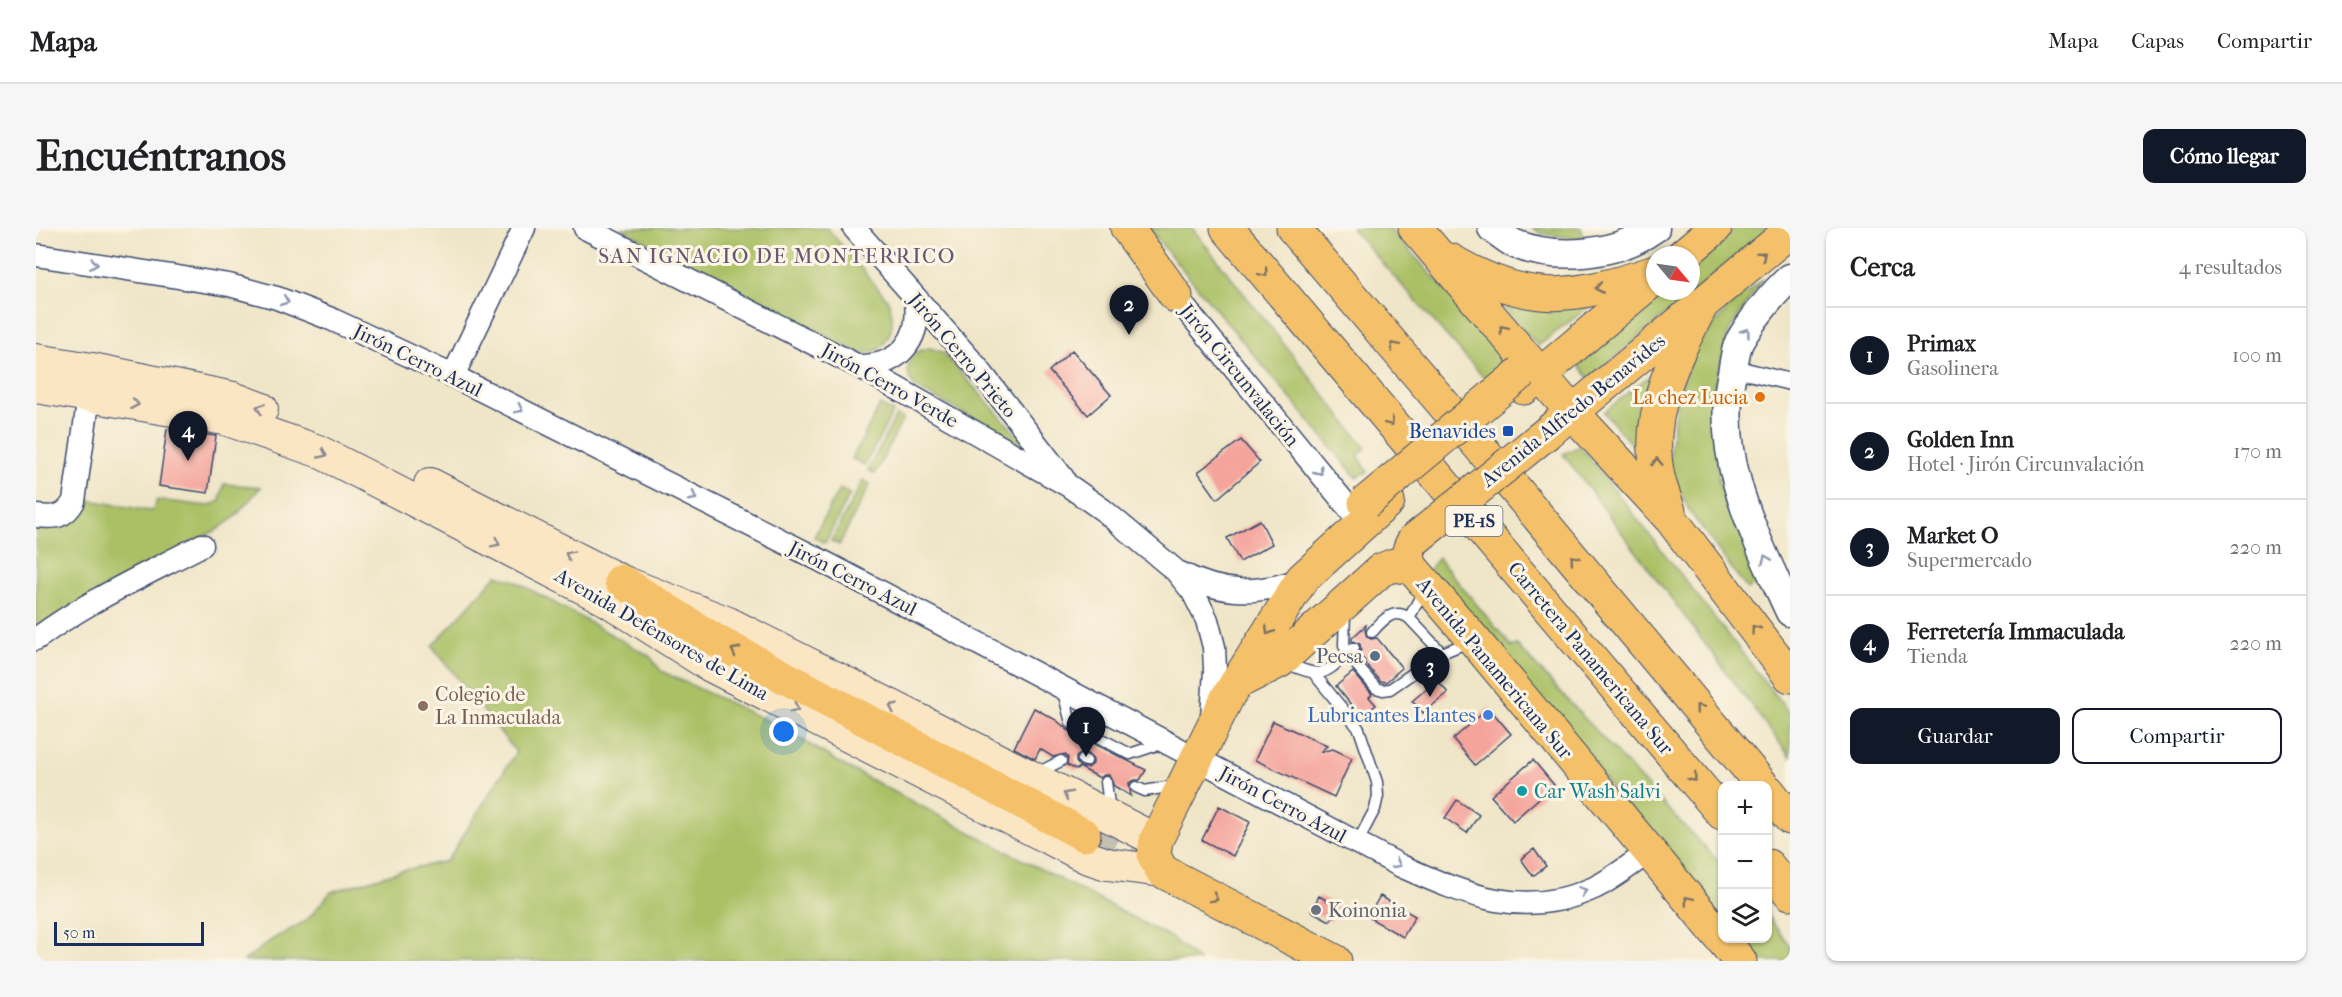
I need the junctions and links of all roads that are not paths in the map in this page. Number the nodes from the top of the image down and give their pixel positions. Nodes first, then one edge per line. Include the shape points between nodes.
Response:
1 (524, 228) edge
2 (585, 228) edge
3 (854, 228) edge
4 (1117, 228) edge
5 (1127, 228) edge
6 (1227, 228) edge
7 (1293, 228) edge
8 (1415, 228) edge
9 (1492, 228) edge
10 (1655, 228) edge
11 (1715, 228) edge
12 (1790, 231) edge
13 (1694, 246) edge
14 (1439, 254) junction
15 (36, 255) edge
16 (1646, 275) edge
17 (1790, 278) edge
18 (1646, 285) edge
19 (1176, 296) junction
20 (915, 297) junction
21 (1701, 306) junction
22 (36, 360) edge
23 (858, 366) junction
24 (1733, 368) junction
25 (1530, 375) junction
26 (453, 376) junction
27 (91, 382) junction
28 (1790, 382) edge
29 (36, 387) edge
30 (1563, 420) junction
31 (1069, 486) junction
32 (1364, 515) junction
33 (36, 516) edge
34 (1671, 519) junction
35 (202, 545) dead end
36 (1418, 564) junction
37 (1176, 571) junction
38 (1302, 579) junction
39 (621, 581) junction
40 (1344, 603) junction
41 (1790, 612) edge
42 (1409, 618) junction
43 (1372, 632) dead end
44 (36, 639) edge
45 (1474, 640) junction
46 (1351, 651) junction
47 (1442, 653) junction
48 (1280, 662) junction
49 (1315, 675) junction
50 (1790, 676) edge
51 (1236, 683) junction
52 (1211, 729) junction
53 (1061, 761) dead end
54 (1190, 771) junction
55 (1031, 777) junction
56 (1759, 781) edge
57 (1106, 782) dead end
58 (1136, 787) dead end
59 (1772, 797) edge
60 (1718, 808) edge
61 (1790, 818) edge
62 (1097, 827) junction
63 (1357, 843) junction
64 (1648, 853) junction
65 (1159, 856) junction
66 (1772, 872) edge
67 (1790, 894) edge
68 (1335, 961) edge
69 (1740, 961) edge

1 - 26 street
2 - 23 street, Jirón Cerro Verde
3 - 20 street, Jirón Cerro Prieto
4 - 19 street, Jirón Circunvalación
5 - 19 main road
6 -> 60 main road, Carretera Panamericana Sur / PE-1S
56 -> 7 main road, PE-1S
8 - 14 main road
9 - 10 street via 1515,243 1566,255 1624,245
11 - 13 main road
21 -> 12 main road, Avenida Alfredo Benavides
16 -> 14 main road via 1581,291 1542,293 1473,274
25 -> 14 main road
15 -> 26 street, Jirón Cerro Azul via 229,285 277,298
24 -> 17 street via 1738,343
18 - 25 main road
19 -> 32 street, Jirón Circunvalación
20 - 23 street via 917,320 902,351 882,363
20 - 31 street, Jirón Cerro Prieto
21 - 30 main road, Avenida Alfredo Benavides
34 -> 21 main road via 1657,471 1655,427 1664,386
22 - 27 main road, Avenida Defensores de Lima
23 - 31 street, Jirón Cerro Verde
24 - 28 street
41 -> 24 street via 1758,540 1730,459 1727,395
25 - 30 main road
25 - 32 main road, bridge
26 -> 54 street, Jirón Cerro Azul via 818,559 1166,742
27 - 29 main road, Avenida Defensores de Lima
27 - 33 street via 74,501 64,515
39 -> 27 main road, Avenida Defensores de Lima via 325,431 234,398
27 -> 65 main road, Avenida Defensores de Lima via 225,419 318,451 608,600 709,665 1086,856 1107,864
30 - 34 main road
30 - 36 main road, Avenida Alfredo Benavides, bridge
31 - 37 street, Jirón Cerro Verde
32 - 38 main road
32 - 40 main road via 1342,572
50 -> 34 main road
35 - 44 street via 102,598
36 - 40 main road via 1381,570
36 - 42 lane
36 - 45 main road, Avenida Panamericana Sur
37 - 38 street, Jirón Cerro Verde via 1199,583 1251,591 1277,588
37 - 52 street, Jirón Cerro Verde via 1193,592 1207,620 1214,647
38 -> 51 main road
55 -> 39 main road, Avenida Defensores de Lima via 728,623
62 -> 39 main road via 716,641
40 - 46 lane via 1344,645
40 - 48 main road
42 - 43 lane via 1387,616
42 - 47 lane
45 - 47 lane
45 - 64 main road, Avenida Panamericana Sur
46 - 47 lane via 1376,688 1383,690
46 - 49 lane
48 - 49 lane
48 - 51 main road
49 - 63 lane via 1359,729 1377,782 1375,809
51 - 52 main road
52 - 54 main road
53 - 55 lane
54 - 58 lane via 1145,791
54 - 63 street, Jirón Cerro Azul
54 - 65 main road
62 -> 55 main road, Avenida Defensores de Lima
57 - 62 lane
59 - 61 main road
62 - 65 main road, Avenida Defensores de Lima
63 -> 64 street, Jirón Cerro Azul via 1428,879 1512,904 1556,900 1596,887
69 -> 64 main road, Avenida Panamericana Sur
65 -> 68 main road, Avenida Defensores de Lima
66 - 67 main road

